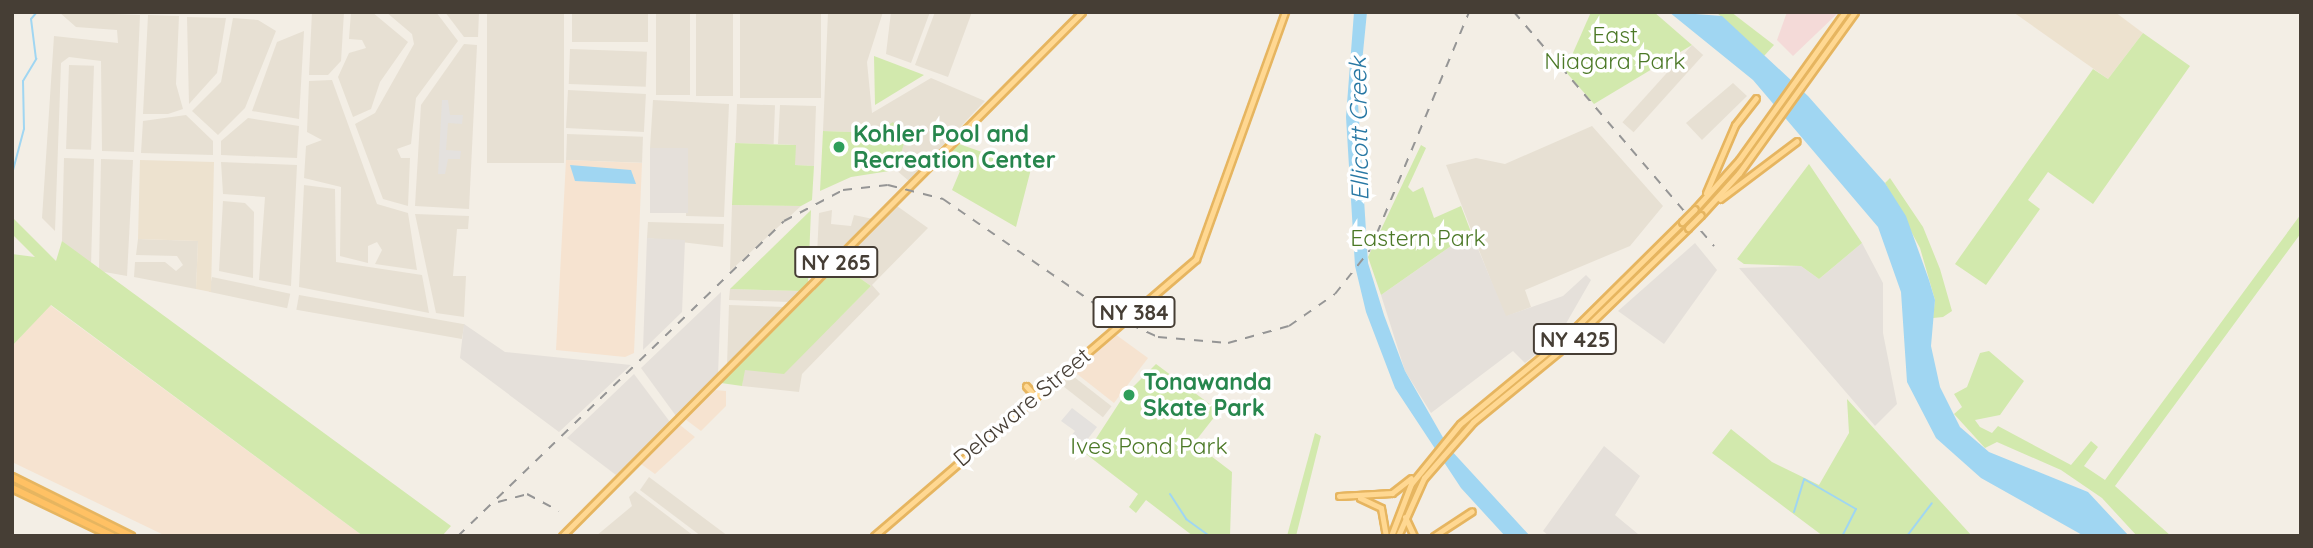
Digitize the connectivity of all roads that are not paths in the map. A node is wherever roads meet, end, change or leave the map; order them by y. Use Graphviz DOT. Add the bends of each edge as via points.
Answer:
graph roads {
  1 [pos="1082,12"];
  2 [pos="1285,12"];
  3 [pos="1845,12"];
  4 [pos="1854,12"];
  5 [pos="1756,98"];
  6 [pos="1797,141"];
  7 [pos="1695,208"];
  8 [pos="1702,213"];
  9 [pos="1026,386"];
  10 [pos="1035,396"];
  11 [pos="1419,471"];
  12 [pos="12,477"];
  13 [pos="12,488"];
  14 [pos="1406,511"];
  15 [pos="1472,512"];
  16 [pos="112,536"];
  17 [pos="131,536"];
  18 [pos="562,536"];
  19 [pos="874,536"];
  20 [pos="1388,536"];
  21 [pos="1398,536"];
  22 [pos="1413,536"];
  23 [pos="1437,536"];
  1 -- 18 [label="main road, NY 265"];
  2 -- 10 [label="main road, Delaware Street / NY 384" via="1196,259"];
  3 -- 7 [label="main road" via="1761,130"];
  4 -- 8 [label="main road, NY 425" via="1766,136"];
  5 -- 7 [label="main road"];
  6 -- 8 [label="main road"];
  7 -- 11 [label="main road, NY 425, bridge" via="1570,333 1450,435"];
  8 -- 14 [label="main road, NY 425, bridge" via="1572,341 1454,442"];
  9 -- 10 [label="main road"];
  10 -- 19 [label="main road, Delaware Street / NY 384"];
  11 -- 20 [label="main road, NY 425"];
  11 -- 20 [label="main road" via="1392,493 1339,496 1377,504"];
  12 -- 17 [label="highway"];
  13 -- 16 [label="highway"];
  14 -- 21 [label="main road, NY 425"];
  14 -- 22 [label="main road"];
  15 -- 23 [label="main road"];
}
